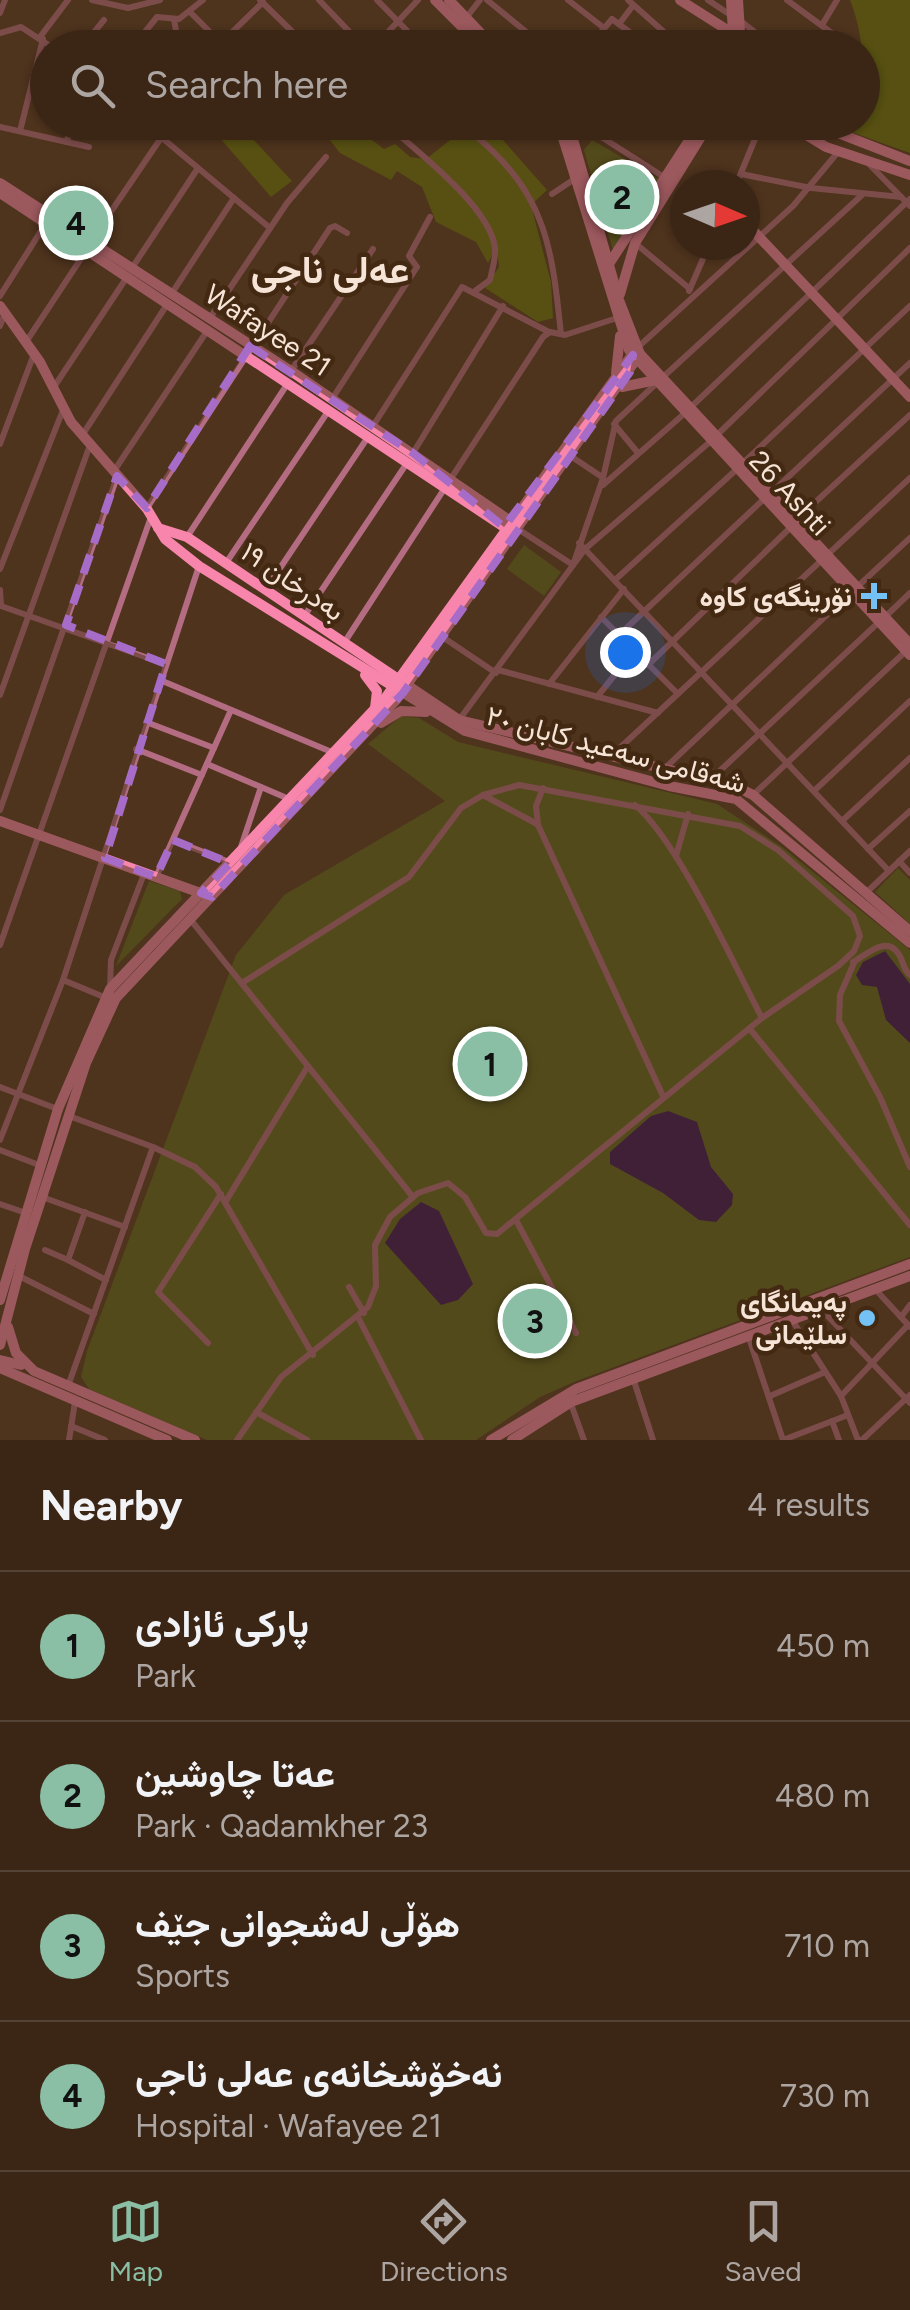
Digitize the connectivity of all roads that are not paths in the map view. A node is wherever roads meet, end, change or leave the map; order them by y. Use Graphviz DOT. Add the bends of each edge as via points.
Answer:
graph roads {
  1 [pos="4,0"];
  2 [pos="68,0"];
  3 [pos="92,0"];
  4 [pos="160,0"];
  5 [pos="203,0"];
  6 [pos="319,0"];
  7 [pos="377,0"];
  8 [pos="418,0"];
  9 [pos="435,0"];
  10 [pos="449,0"];
  11 [pos="484,0"];
  12 [pos="568,0"];
  13 [pos="680,0"];
  14 [pos="688,0"];
  15 [pos="708,0"];
  16 [pos="730,0"];
  17 [pos="738,0"];
  18 [pos="788,0"];
  19 [pos="838,0"];
  20 [pos="261,1"];
  21 [pos="630,3"];
  22 [pos="190,12"];
  23 [pos="0,13"];
  24 [pos="706,16"];
  25 [pos="733,16"];
  26 [pos="466,18"];
  27 [pos="174,19"];
  28 [pos="104,20"];
  29 [pos="397,20"];
  30 [pos="617,22"];
  31 [pos="822,25"];
  32 [pos="604,28"];
  33 [pos="47,30"];
  34 [pos="96,30"];
  35 [pos="146,30"];
  36 [pos="176,30"];
  37 [pos="207,30"];
  38 [pos="237,30"];
  39 [pos="292,30"];
  40 [pos="348,30"];
  41 [pos="388,30"];
  42 [pos="407,30"];
  43 [pos="465,30"];
  44 [pos="478,30"];
  45 [pos="524,30"];
  46 [pos="628,30"];
  47 [pos="661,30"];
  48 [pos="723,30"];
  49 [pos="736,30"];
  50 [pos="751,30"];
  51 [pos="829,30"];
  52 [pos="30,31"];
  53 [pos="0,33"];
  54 [pos="30,89"];
  55 [pos="0,127"];
  56 [pos="20,131"];
  57 [pos="30,133"];
  58 [pos="58,140"];
  59 [pos="160,140"];
  60 [pos="163,140"];
  61 [pos="404,140"];
  62 [pos="481,140"];
  63 [pos="564,140"];
  64 [pos="573,140"];
  65 [pos="608,140"];
  66 [pos="691,140"];
  67 [pos="697,140"];
  68 [pos="755,140"];
  69 [pos="819,140"];
  70 [pos="856,140"];
  71 [pos="67,142"];
  72 [pos="89,147"];
  73 [pos="838,150"];
  74 [pos="326,157"];
  75 [pos="866,161"];
  76 [pos="910,161"];
  77 [pos="198,168"];
  78 [pos="743,170"];
  79 [pos="910,175"];
  80 [pos="577,177"];
  81 [pos="760,178"];
  82 [pos="669,180"];
  83 [pos="0,183"];
  84 [pos="811,188"];
  85 [pos="0,193"];
  86 [pos="552,194"];
  87 [pos="862,195"];
  88 [pos="234,198"];
  89 [pos="907,201"];
  90 [pos="430,217"];
  91 [pos="46,223"];
  92 [pos="270,228"];
  93 [pos="348,233"];
  94 [pos="760,235"];
  95 [pos="636,243"];
  96 [pos="90,245"];
  97 [pos="910,248"];
  98 [pos="373,249"];
  99 [pos="702,260"];
  100 [pos="732,260"];
  101 [pos="786,264"];
  102 [pos="607,269"];
  103 [pos="130,272"];
  104 [pos="690,288"];
  105 [pos="475,292"];
  106 [pos="813,292"];
  107 [pos="0,296"];
  108 [pos="169,298"];
  109 [pos="619,300"];
  110 [pos="685,302"];
  111 [pos="910,306"];
  112 [pos="3,309"];
  113 [pos="503,309"];
  114 [pos="836,317"];
  115 [pos="209,324"];
  116 [pos="618,324"];
  117 [pos="0,326"];
  118 [pos="547,334"];
  119 [pos="564,335"];
  120 [pos="26,342"];
  121 [pos="865,348"];
  122 [pos="248,350"];
  123 [pos="639,352"];
  124 [pos="34,354"];
  125 [pos="910,363"];
  126 [pos="290,376"];
  127 [pos="893,378"];
  128 [pos="659,380"];
  129 [pos="615,385"];
  130 [pos="53,388"];
  131 [pos="910,397"];
  132 [pos="331,404"];
  133 [pos="63,410"];
  134 [pos="688,410"];
  135 [pos="910,416"];
  136 [pos="614,424"];
  137 [pos="371,431"];
  138 [pos="714,438"];
  139 [pos="86,440"];
  140 [pos="0,444"];
  141 [pos="638,453"];
  142 [pos="569,456"];
  143 [pos="410,457"];
  144 [pos="740,466"];
  145 [pos="115,474"];
  146 [pos="910,478"];
  147 [pos="605,479"];
  148 [pos="448,484"];
  149 [pos="768,496"];
  150 [pos="149,512"];
  151 [pos="794,524"];
  152 [pos="510,525"];
  153 [pos="158,528"];
  154 [pos="187,536"];
  155 [pos="910,538"];
  156 [pos="582,548"];
  157 [pos="824,557"];
  158 [pos="226,562"];
  159 [pos="573,565"];
  160 [pos="199,566"];
  161 [pos="0,569"];
  162 [pos="615,580"];
  163 [pos="266,589"];
  164 [pos="624,589"];
  165 [pos="854,589"];
  166 [pos="0,590"];
  167 [pos="910,593"];
  168 [pos="0,606"];
  169 [pos="644,611"];
  170 [pos="28,613"];
  171 [pos="305,616"];
  172 [pos="601,618"];
  173 [pos="882,620"];
  174 [pos="66,625"];
  175 [pos="440,635"];
  176 [pos="619,635"];
  177 [pos="672,640"];
  178 [pos="105,641"];
  179 [pos="344,643"];
  180 [pos="909,650"];
  181 [pos="634,651"];
  182 [pos="418,656"];
  183 [pos="350,660"];
  184 [pos="166,664"];
  185 [pos="648,665"];
  186 [pos="382,668"];
  187 [pos="497,671"];
  188 [pos="701,672"];
  189 [pos="160,680"];
  190 [pos="550,684"];
  191 [pos="400,686"];
  192 [pos="678,694"];
  193 [pos="0,695"];
  194 [pos="598,697"];
  195 [pos="910,702"];
  196 [pos="730,703"];
  197 [pos="231,710"];
  198 [pos="439,713"];
  199 [pos="658,713"];
  200 [pos="371,714"];
  201 [pos="460,720"];
  202 [pos="146,722"];
  203 [pos="760,734"];
  204 [pos="360,738"];
  205 [pos="214,748"];
  206 [pos="136,750"];
  207 [pos="335,754"];
  208 [pos="608,758"];
  209 [pos="910,758"];
  210 [pos="786,762"];
  211 [pos="207,764"];
  212 [pos="662,771"];
  213 [pos="202,776"];
  214 [pos="710,781"];
  215 [pos="261,787"];
  216 [pos="543,788"];
  217 [pos="814,791"];
  218 [pos="483,795"];
  219 [pos="753,795"];
  220 [pos="291,800"];
  221 [pos="635,804"];
  222 [pos="0,810"];
  223 [pos="910,810"];
  224 [pos="688,814"];
  225 [pos="0,821"];
  226 [pos="842,822"];
  227 [pos="538,824"];
  228 [pos="38,834"];
  229 [pos="173,840"];
  230 [pos="868,849"];
  231 [pos="910,851"];
  232 [pos="105,858"];
  233 [pos="234,858"];
  234 [pos="676,858"];
  235 [pos="899,861"];
  236 [pos="889,871"];
  237 [pos="910,873"];
  238 [pos="150,875"];
  239 [pos="868,891"];
  240 [pos="206,895"];
  241 [pos="190,919"];
  242 [pos="910,931"];
  243 [pos="910,943"];
  244 [pos="0,945"];
  245 [pos="851,961"];
  246 [pos="910,976"];
  247 [pos="63,980"];
  248 [pos="242,983"];
  249 [pos="107,993"];
  250 [pos="762,1018"];
  251 [pos="750,1028"];
  252 [pos="308,1066"];
  253 [pos="0,1087"];
  254 [pos="18,1094"];
  255 [pos="663,1096"];
  256 [pos="58,1109"];
  257 [pos="69,1114"];
  258 [pos="0,1140"];
  259 [pos="153,1147"];
  260 [pos="0,1150"];
  261 [pos="39,1165"];
  262 [pos="910,1167"];
  263 [pos="42,1197"];
  264 [pos="414,1197"];
  265 [pos="223,1198"];
  266 [pos="0,1204"];
  267 [pos="23,1212"];
  268 [pos="85,1212"];
  269 [pos="516,1220"];
  270 [pos="910,1224"];
  271 [pos="126,1227"];
  272 [pos="45,1250"];
  273 [pos="68,1260"];
  274 [pos="910,1264"];
  275 [pos="17,1275"];
  276 [pos="910,1276"];
  277 [pos="106,1280"];
  278 [pos="349,1287"];
  279 [pos="874,1288"];
  280 [pos="910,1304"];
  281 [pos="3,1305"];
  282 [pos="820,1308"];
  283 [pos="94,1314"];
  284 [pos="362,1316"];
  285 [pos="901,1317"];
  286 [pos="772,1319"];
  287 [pos="792,1319"];
  288 [pos="909,1326"];
  289 [pos="576,1333"];
  290 [pos="748,1334"];
  291 [pos="208,1343"];
  292 [pos="0,1345"];
  293 [pos="313,1355"];
  294 [pos="0,1360"];
  295 [pos="870,1362"];
  296 [pos="27,1367"];
  297 [pos="0,1368"];
  298 [pos="824,1372"];
  299 [pos="632,1377"];
  300 [pos="68,1386"];
  301 [pos="770,1396"];
  302 [pos="840,1396"];
  303 [pos="909,1399"];
  304 [pos="75,1402"];
  305 [pos="570,1402"];
  306 [pos="256,1412"];
  307 [pos="848,1415"];
  308 [pos="832,1422"];
  309 [pos="70,1426"];
  310 [pos="517,1438"];
  311 [pos="68,1440"];
  312 [pos="106,1440"];
  313 [pos="167,1440"];
  314 [pos="195,1440"];
  315 [pos="238,1440"];
  316 [pos="307,1440"];
  317 [pos="420,1440"];
  318 [pos="492,1440"];
  319 [pos="584,1440"];
  320 [pos="653,1440"];
  321 [pos="783,1440"];
  322 [pos="839,1440"];
  323 [pos="860,1440"];
  1 -- 23 [label="street"];
  2 -- 33 [label="street"];
  3 -- 4 [label="street" via="128,8"];
  5 -- 22 [label="street"];
  6 -- 40 [label="street"];
  7 -- 29 [label="street"];
  8 -- 29 [label="street"];
  9 -- 43 [label="main road"];
  10 -- 26 [label="main road"];
  11 -- 26 [label="street"];
  11 -- 45 [label="street"];
  12 -- 32 [label="street"];
  13 -- 24 [label="main road"];
  14 -- 24 [label="main road"];
  15 -- 25 [label="street"];
  16 -- 25 [label="main road"];
  17 -- 25 [label="main road"];
  18 -- 31 [label="street"];
  19 -- 31 [label="street"];
  20 -- 38 [label="street"];
  20 -- 39 [label="street"];
  21 -- 30 [label="street"];
  21 -- 47 [label="street"];
  22 -- 27 [label="street"];
  22 -- 37 [label="street"];
  24 -- 48 [label="main road"];
  25 -- 49 [label="main road"];
  25 -- 50 [label="street"];
  26 -- 44 [label="main road"];
  27 -- 35 [label="street" via="156,18"];
  27 -- 36 [label="street"];
  28 -- 34 [label="street"];
  29 -- 41 [label="street"];
  29 -- 42 [label="street"];
  30 -- 32 [label="street"];
  30 -- 46 [label="street"];
  31 -- 51 [label="street"];
  52 -- 53 [label="street"];
  54 -- 56 [label="street"];
  55 -- 56 [label="street"];
  56 -- 57 [label="street"];
  58 -- 71 [label="street"];
  59 -- 96 [label="street"];
  60 -- 77 [label="street"];
  61 -- 105 [label="street" via="488,229 495,248 490,280"];
  62 -- 119 [label="street" via="536,202"];
  63 -- 80 [label="main road"];
  64 -- 102 [label="main road"];
  65 -- 82 [label="street"];
  66 -- 82 [label="main road"];
  67 -- 82 [label="main road"];
  68 -- 78 [label="street"];
  69 -- 73 [label="main road"];
  70 -- 76 [label="main road"];
  71 -- 72 [label="street"];
  73 -- 75 [label="main road"];
  73 -- 84 [label="street"];
  74 -- 92 [label="street"];
  75 -- 79 [label="main road"];
  75 -- 89 [label="street"];
  77 -- 88 [label="street"];
  77 -- 103 [label="street"];
  80 -- 86 [label="street"];
  80 -- 102 [label="main road"];
  81 -- 84 [label="street"];
  82 -- 95 [label="main road"];
  82 -- 102 [label="main road"];
  83 -- 96 [label="main road, Wafayee 21"];
  84 -- 87 [label="street"];
  84 -- 94 [label="street"];
  85 -- 91 [label="main road, Wafayee 21"];
  87 -- 89 [label="street"];
  87 -- 101 [label="street"];
  88 -- 92 [label="street"];
  88 -- 108 [label="street"];
  89 -- 106 [label="street"];
  90 -- 132 [label="street" via="409,254 417,267"];
  91 -- 96 [label="main road, Wafayee 21"];
  91 -- 107 [label="street"];
  92 -- 115 [label="street"];
  93 -- 122 [label="street" via="331,226"];
  94 -- 101 [label="main road"];
  95 -- 104 [label="street"];
  95 -- 109 [label="main road"];
  96 -- 103 [label="main road, Wafayee 21"];
  96 -- 120 [label="street"];
  97 -- 114 [label="street"];
  98 -- 126 [label="street"];
  99 -- 104 [label="street"];
  100 -- 110 [label="street"];
  101 -- 106 [label="main road"];
  101 -- 128 [label="street"];
  102 -- 109 [label="main road"];
  102 -- 116 [label="main road"];
  103 -- 108 [label="main road, Wafayee 21"];
  103 -- 130 [label="street"];
  104 -- 110 [label="street"];
  105 -- 113 [label="street"];
  105 -- 137 [label="street" via="462,287"];
  106 -- 114 [label="main road"];
  106 -- 134 [label="street"];
  108 -- 115 [label="main road, Wafayee 21"];
  108 -- 139 [label="street"];
  109 -- 123 [label="main road"];
  110 -- 123 [label="street"];
  111 -- 121 [label="street"];
  112 -- 117 [label="street"];
  112 -- 120 [label="main road, بەدرخان ١٩"];
  113 -- 118 [label="street"];
  113 -- 143 [label="street"];
  114 -- 121 [label="main road"];
  114 -- 138 [label="street"];
  115 -- 122 [label="main road, Wafayee 21"];
  115 -- 145 [label="street"];
  116 -- 119 [label="street"];
  116 -- 123 [label="main road"];
  116 -- 129 [label="main road"];
  118 -- 119 [label="street"];
  118 -- 148 [label="street"];
  120 -- 124 [label="main road, بەدرخان ١٩"];
  121 -- 127 [label="main road"];
  121 -- 144 [label="street"];
  122 -- 126 [label="main road, Wafayee 21"];
  122 -- 150 [label="street"];
  123 -- 128 [label="main road, 26 Ashti"];
  123 -- 129 [label="main road"];
  124 -- 130 [label="main road, بەدرخان ١٩"];
  124 -- 140 [label="street"];
  125 -- 127 [label="street"];
  126 -- 132 [label="main road, Wafayee 21"];
  126 -- 154 [label="street"];
  127 -- 131 [label="main road"];
  127 -- 149 [label="street"];
  128 -- 129 [label="main road"];
  128 -- 134 [label="main road, 26 Ashti"];
  128 -- 136 [label="street"];
  129 -- 142 [label="main road"];
  129 -- 152 [label="main road"];
  130 -- 133 [label="main road, بەدرخان ١٩"];
  132 -- 137 [label="main road, Wafayee 21"];
  132 -- 158 [label="street"];
  133 -- 139 [label="main road, بەدرخان ١٩"];
  133 -- 161 [label="street"];
  134 -- 138 [label="main road, 26 Ashti"];
  134 -- 141 [label="street"];
  135 -- 151 [label="street"];
  136 -- 141 [label="street"];
  136 -- 147 [label="street"];
  137 -- 143 [label="main road, Wafayee 21"];
  137 -- 163 [label="street"];
  138 -- 144 [label="main road, 26 Ashti"];
  138 -- 156 [label="street"];
  139 -- 145 [label="main road, بەدرخان ١٩"];
  139 -- 170 [label="street"];
  141 -- 147 [label="street"];
  142 -- 147 [label="street"];
  142 -- 152 [label="main road"];
  143 -- 148 [label="main road, Wafayee 21"];
  143 -- 171 [label="street"];
  144 -- 149 [label="main road, 26 Ashti"];
  144 -- 162 [label="street"];
  145 -- 150 [label="main road, بەدرخان ١٩"];
  145 -- 174 [label="street"];
  146 -- 157 [label="street"];
  147 -- 156 [label="street"];
  148 -- 152 [label="main road, Wafayee 21"];
  148 -- 179 [label="street"];
  149 -- 151 [label="main road, 26 Ashti"];
  149 -- 169 [label="street"];
  150 -- 153 [label="main road, بەدرخان ١٩"];
  150 -- 178 [label="street"];
  151 -- 157 [label="main road, 26 Ashti"];
  151 -- 177 [label="street"];
  152 -- 159 [label="street"];
  152 -- 175 [label="main road"];
  152 -- 182 [label="main road"];
  153 -- 154 [label="main road, بەدرخان ١٩"];
  153 -- 160 [label="main road, بەدرخان ١٩"];
  154 -- 158 [label="main road, بەدرخان ١٩"];
  155 -- 165 [label="street"];
  156 -- 159 [label="street"];
  156 -- 162 [label="street"];
  157 -- 165 [label="main road, 26 Ashti"];
  157 -- 188 [label="street"];
  158 -- 163 [label="main road, بەدرخان ١٩"];
  159 -- 187 [label="street"];
  160 -- 183 [label="main road, بەدرخان ١٩"];
  160 -- 184 [label="street"];
  162 -- 164 [label="street"];
  163 -- 171 [label="main road, بەدرخان ١٩"];
  164 -- 169 [label="street"];
  164 -- 172 [label="street"];
  165 -- 173 [label="main road, 26 Ashti"];
  165 -- 196 [label="street"];
  166 -- 168 [label="street"];
  167 -- 173 [label="street"];
  168 -- 170 [label="street"];
  169 -- 176 [label="street"];
  169 -- 177 [label="street"];
  170 -- 174 [label="street"];
  170 -- 193 [label="street"];
  171 -- 179 [label="main road, بەدرخان ١٩"];
  172 -- 176 [label="street"];
  172 -- 190 [label="street"];
  173 -- 180 [label="main road, 26 Ashti"];
  173 -- 203 [label="street"];
  174 -- 178 [label="street"];
  174 -- 222 [label="street"];
  175 -- 182 [label="main road"];
  175 -- 187 [label="street"];
  176 -- 181 [label="street"];
  177 -- 185 [label="street"];
  177 -- 188 [label="street"];
  178 -- 184 [label="street"];
  178 -- 228 [label="street"];
  179 -- 186 [label="main road, بەدرخان ١٩"];
  180 -- 210 [label="street"];
  181 -- 185 [label="street"];
  181 -- 194 [label="street"];
  182 -- 186 [label="main road" via="397,671"];
  182 -- 191 [label="main road"];
  182 -- 198 [label="main road" via="418,685"];
  183 -- 191 [label="main road, بەدرخان ١٩"];
  183 -- 200 [label="main road" via="377,691"];
  184 -- 189 [label="street"];
  185 -- 192 [label="street"];
  186 -- 191 [label="main road, بەدرخان ١٩"];
  187 -- 190 [label="street"];
  187 -- 201 [label="street"];
  188 -- 192 [label="street"];
  188 -- 196 [label="street"];
  189 -- 197 [label="street"];
  189 -- 202 [label="street"];
  190 -- 194 [label="street"];
  191 -- 198 [label="main road, شەقامی سەعید کابان ٢٠"];
  191 -- 200 [label="main road"];
  191 -- 204 [label="main road"];
  192 -- 199 [label="street"];
  194 -- 199 [label="street"];
  195 -- 217 [label="street"];
  196 -- 203 [label="street"];
  196 -- 212 [label="street"];
  197 -- 205 [label="street"];
  197 -- 207 [label="street"];
  198 -- 201 [label="main road, شەقامی سەعید کابان ٢٠"];
  198 -- 204 [label="main road" via="399,712"];
  198 -- 243 [label="main road, شەقامی سەعید کابان ٢٠" via="464,731 736,799"];
  199 -- 208 [label="street"];
  200 -- 207 [label="main road"];
  201 -- 208 [label="main road, شەقامی سەعید کابان ٢٠"];
  202 -- 205 [label="street"];
  202 -- 206 [label="street"];
  203 -- 210 [label="street"];
  203 -- 214 [label="street"];
  204 -- 240 [label="main road"];
  205 -- 211 [label="street"];
  206 -- 213 [label="street"];
  206 -- 232 [label="street"];
  207 -- 220 [label="main road"];
  208 -- 212 [label="main road, شەقامی سەعید کابان ٢٠"];
  209 -- 226 [label="street"];
  210 -- 217 [label="street"];
  210 -- 219 [label="street"];
  211 -- 213 [label="street"];
  211 -- 215 [label="street"];
  212 -- 214 [label="main road, شەقامی سەعید کابان ٢٠"];
  213 -- 229 [label="street"];
  214 -- 219 [label="main road, شەقامی سەعید کابان ٢٠"];
  215 -- 220 [label="street"];
  215 -- 233 [label="street"];
  216 -- 218 [label="street" via="510,786"];
  216 -- 221 [label="street"];
  216 -- 227 [label="street"];
  217 -- 226 [label="street"];
  218 -- 227 [label="street"];
  218 -- 248 [label="street" via="449,819 409,877"];
  219 -- 239 [label="main road, شەقامی سەعید کابان ٢٠"];
  220 -- 233 [label="main road"];
  221 -- 224 [label="street"];
  221 -- 234 [label="street"];
  223 -- 230 [label="street"];
  224 -- 234 [label="street"];
  224 -- 245 [label="street" via="752,832 852,916 860,936"];
  225 -- 228 [label="main road"];
  226 -- 230 [label="street"];
  227 -- 255 [label="street"];
  228 -- 232 [label="main road"];
  228 -- 244 [label="street"];
  229 -- 233 [label="street"];
  229 -- 238 [label="street"];
  230 -- 236 [label="street"];
  231 -- 235 [label="street"];
  232 -- 238 [label="main road"];
  232 -- 247 [label="street"];
  233 -- 240 [label="main road"];
  234 -- 250 [label="street"];
  235 -- 236 [label="street"];
  235 -- 237 [label="street"];
  236 -- 239 [label="street"];
  238 -- 240 [label="main road"];
  238 -- 249 [label="street" via="110,960"];
  239 -- 242 [label="main road, شەقامی سەعید کابان ٢٠"];
  240 -- 241 [label="main road"];
  240 -- 249 [label="main road"];
  241 -- 248 [label="street"];
  241 -- 257 [label="main road" via="109,1010"];
  245 -- 246 [label="street" via="889,946"];
  245 -- 250 [label="street"];
  245 -- 262 [label="street" via="839,1021"];
  247 -- 249 [label="street"];
  247 -- 254 [label="street"];
  248 -- 252 [label="street"];
  249 -- 256 [label="main road"];
  250 -- 251 [label="street"];
  251 -- 255 [label="street"];
  251 -- 270 [label="street"];
  252 -- 264 [label="street"];
  252 -- 265 [label="street"];
  253 -- 254 [label="street"];
  254 -- 256 [label="street"];
  254 -- 258 [label="street"];
  255 -- 269 [label="street"];
  256 -- 257 [label="street"];
  256 -- 261 [label="main road"];
  257 -- 259 [label="street"];
  257 -- 263 [label="main road"];
  259 -- 265 [label="street" via="195,1167"];
  259 -- 271 [label="street"];
  260 -- 261 [label="street"];
  261 -- 267 [label="main road"];
  263 -- 268 [label="street"];
  263 -- 275 [label="main road"];
  264 -- 269 [label="street" via="448,1183 465,1197 486,1233 497,1234"];
  264 -- 284 [label="street" via="377,1236 376,1286"];
  265 -- 291 [label="street" via="158,1292"];
  265 -- 293 [label="street"];
  266 -- 267 [label="street"];
  267 -- 281 [label="main road"];
  268 -- 271 [label="street"];
  268 -- 273 [label="street"];
  269 -- 289 [label="street"];
  271 -- 277 [label="street"];
  272 -- 273 [label="street"];
  273 -- 277 [label="street"];
  274 -- 286 [label="main road"];
  275 -- 281 [label="main road"];
  275 -- 283 [label="street"];
  276 -- 279 [label="main road"];
  277 -- 283 [label="street"];
  278 -- 284 [label="street"];
  279 -- 282 [label="main road"];
  279 -- 285 [label="street"];
  280 -- 285 [label="street"];
  281 -- 292 [label="main road"];
  281 -- 296 [label="main road" via="12,1344"];
  282 -- 287 [label="main road"];
  282 -- 295 [label="street"];
  283 -- 300 [label="street"];
  284 -- 293 [label="street"];
  284 -- 317 [label="street"];
  285 -- 288 [label="street"];
  286 -- 287 [label="main road"];
  286 -- 290 [label="main road"];
  286 -- 318 [label="main road" via="561,1395"];
  287 -- 298 [label="street"];
  288 -- 295 [label="street"];
  290 -- 299 [label="main road"];
  290 -- 301 [label="street"];
  293 -- 306 [label="street" via="281,1378"];
  294 -- 296 [label="main road"];
  295 -- 302 [label="street"];
  295 -- 303 [label="street"];
  296 -- 300 [label="main road"];
  297 -- 304 [label="main road"];
  298 -- 301 [label="street"];
  298 -- 302 [label="street"];
  299 -- 305 [label="main road"];
  299 -- 320 [label="street"];
  300 -- 314 [label="main road"];
  301 -- 321 [label="street"];
  302 -- 307 [label="street"];
  303 -- 323 [label="street"];
  304 -- 309 [label="street"];
  304 -- 313 [label="main road"];
  305 -- 310 [label="main road"];
  305 -- 319 [label="street"];
  306 -- 315 [label="street"];
  306 -- 316 [label="street"];
  307 -- 308 [label="street"];
  307 -- 323 [label="street"];
  308 -- 321 [label="street"];
  308 -- 322 [label="street"];
  309 -- 311 [label="street"];
  309 -- 312 [label="street"];
}
